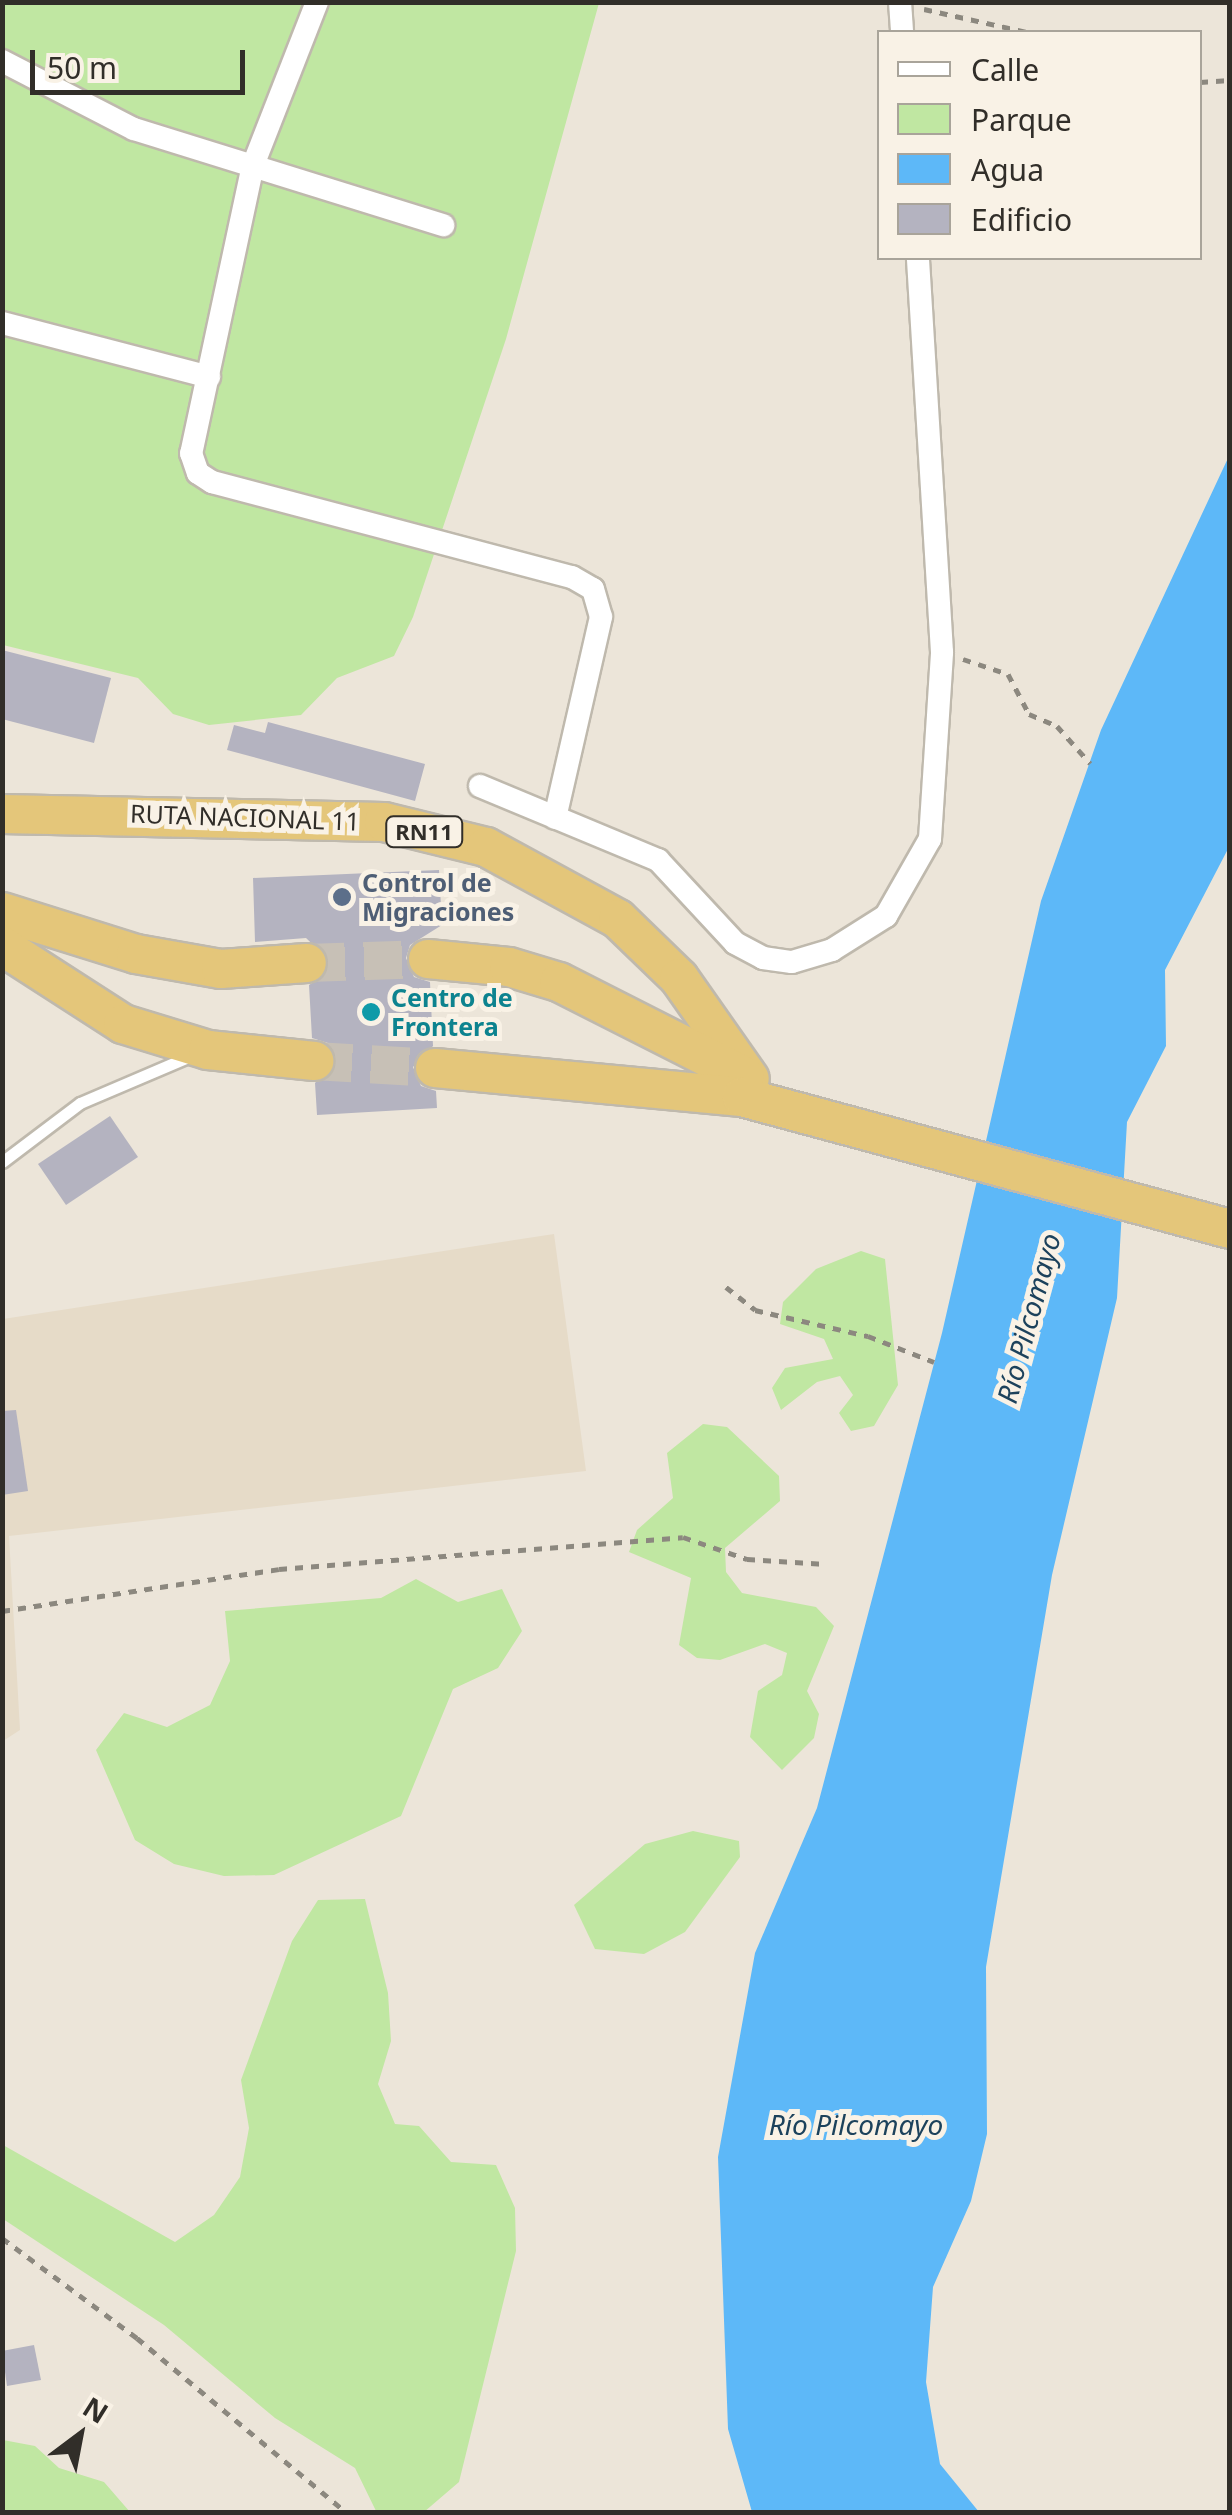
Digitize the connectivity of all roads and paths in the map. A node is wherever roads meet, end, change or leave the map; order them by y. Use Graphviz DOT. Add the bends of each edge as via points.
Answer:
graph roads {
  1 [pos="317,2"];
  2 [pos="901,5"];
  3 [pos="902,30"];
  4 [pos="1018,30"];
  5 [pos="2,62"];
  6 [pos="1230,80"];
  7 [pos="1202,82"];
  8 [pos="253,165"];
  9 [pos="443,224"];
  10 [pos="918,260"];
  11 [pos="2,323"];
  12 [pos="208,377"];
  13 [pos="942,652"];
  14 [pos="1090,763"];
  15 [pos="480,786"];
  16 [pos="2,814"];
  17 [pos="555,818"];
  18 [pos="2,912"];
  19 [pos="2,946"];
  20 [pos="428,959"];
  21 [pos="308,964"];
  22 [pos="208,1050"];
  23 [pos="314,1061"];
  24 [pos="435,1068"];
  25 [pos="750,1079"];
  26 [pos="813,1111"];
  27 [pos="2,1162"];
  28 [pos="1230,1228"];
  29 [pos="726,1287"];
  30 [pos="934,1362"];
  31 [pos="826,1564"];
  32 [pos="2,1611"];
  33 [pos="2,2238"];
  34 [pos="346,2512"];
  1 -- 8 [label="street"];
  2 -- 3 [label="street"];
  2 -- 4 [label="path"];
  5 -- 8 [label="street" via="134,129"];
  6 -- 7 [label="path"];
  8 -- 9 [label="street"];
  8 -- 12 [label="street"];
  10 -- 13 [label="street"];
  11 -- 12 [label="street"];
  12 -- 17 [label="street" via="191,453 198,473 212,482 572,577 592,589 601,618"];
  13 -- 14 [label="path" via="1008,674 1029,714 1057,726"];
  13 -- 17 [label="street" via="930,838 886,916 832,950 792,962 764,958 734,943 658,860"];
  15 -- 17 [label="street"];
  16 -- 25 [label="highway, RUTA NACIONAL 11 / RN11" via="384,822 486,847 618,918 679,978"];
  18 -- 21 [label="highway" via="187,963"];
  19 -- 22 [label="highway" via="124,1024"];
  20 -- 25 [label="highway, RUTA NACIONAL 11 / RN11" via="509,967 559,982"];
  22 -- 23 [label="highway"];
  22 -- 27 [label="lane" via="80,1103"];
  24 -- 26 [label="highway, RUTA NACIONAL 11 / RN11" via="742,1097"];
  25 -- 26 [label="highway, RUTA NACIONAL 11 / RN11"];
  26 -- 28 [label="highway, RUTA NACIONAL 11 / RN11"];
  29 -- 30 [label="path" via="754,1310 868,1336"];
  31 -- 32 [label="path" via="747,1559 683,1536 279,1569"];
  33 -- 34 [label="path" via="138,2338"];
}
